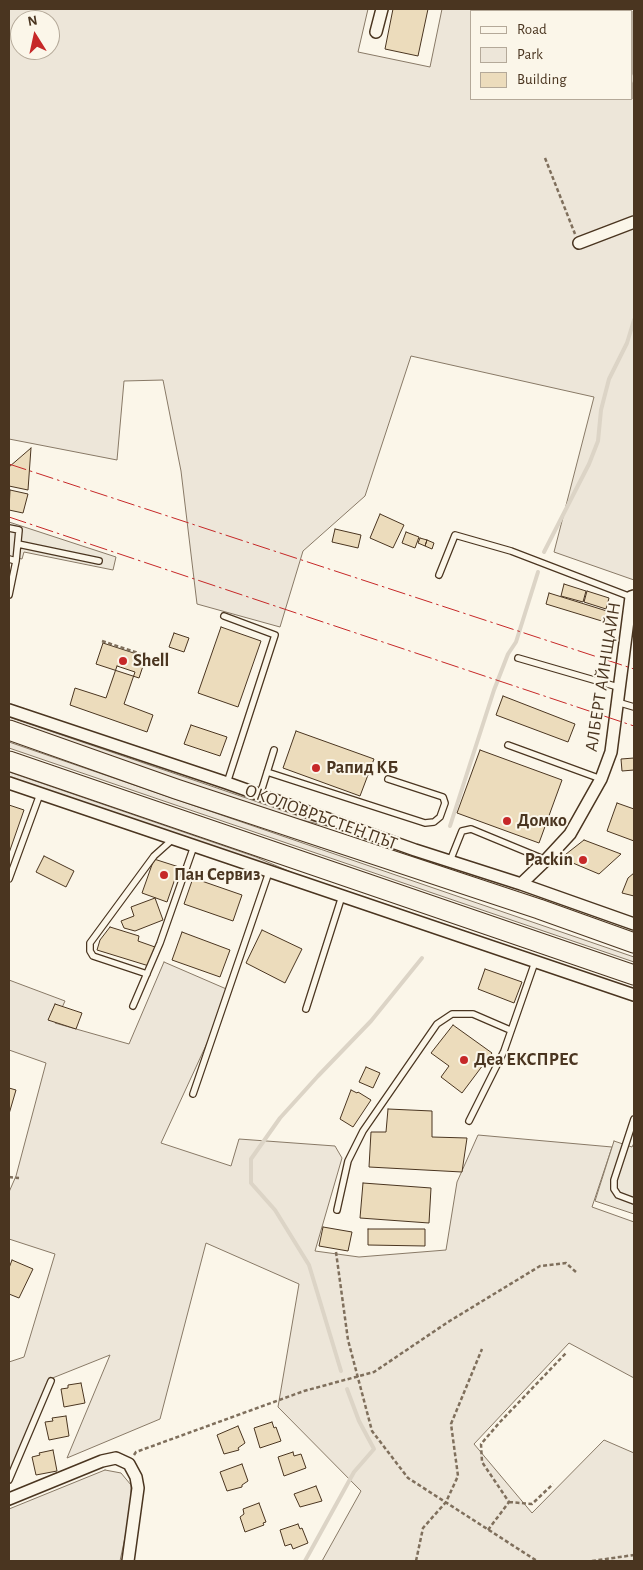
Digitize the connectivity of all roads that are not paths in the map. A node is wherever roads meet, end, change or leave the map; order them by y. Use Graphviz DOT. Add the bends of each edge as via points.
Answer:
graph roads {
  1 [pos="382,9"];
  2 [pos="376,32"];
  3 [pos="634,222"];
  4 [pos="579,243"];
  5 [pos="9,528"];
  6 [pos="18,544"];
  7 [pos="9,559"];
  8 [pos="16,561"];
  9 [pos="99,561"];
  10 [pos="439,575"];
  11 [pos="9,595"];
  12 [pos="633,597"];
  13 [pos="224,616"];
  14 [pos="518,658"];
  15 [pos="618,687"];
  16 [pos="617,702"];
  17 [pos="634,706"];
  18 [pos="9,710"];
  19 [pos="9,730"];
  20 [pos="508,745"];
  21 [pos="274,750"];
  22 [pos="9,761"];
  23 [pos="267,772"];
  24 [pos="601,779"];
  25 [pos="388,780"];
  26 [pos="9,783"];
  27 [pos="227,784"];
  28 [pos="40,794"];
  29 [pos="260,795"];
  30 [pos="173,839"];
  31 [pos="194,846"];
  32 [pos="546,860"];
  33 [pos="450,862"];
  34 [pos="269,872"];
  35 [pos="9,880"];
  36 [pos="521,884"];
  37 [pos="342,896"];
  38 [pos="634,924"];
  39 [pos="634,943"];
  40 [pos="535,962"];
  41 [pos="147,974"];
  42 [pos="634,975"];
  43 [pos="634,996"];
  44 [pos="133,1006"];
  45 [pos="306,1009"];
  46 [pos="510,1030"];
  47 [pos="193,1094"];
  48 [pos="634,1119"];
  49 [pos="469,1121"];
  50 [pos="634,1201"];
  51 [pos="337,1210"];
  52 [pos="51,1381"];
  53 [pos="9,1480"];
  54 [pos="9,1499"];
  55 [pos="128,1561"];
  1 -- 2 [label="street"];
  3 -- 4 [label="street"];
  5 -- 6 [label="lane" via="19,530"];
  6 -- 8 [label="lane"];
  6 -- 9 [label="lane"];
  7 -- 8 [label="lane"];
  8 -- 11 [label="lane"];
  10 -- 12 [label="lane" via="455,535 510,551"];
  12 -- 15 [label="street, АЛБЕРТ АЙНЩАЙН"];
  13 -- 27 [label="lane" via="275,634"];
  14 -- 15 [label="lane"];
  15 -- 16 [label="street, АЛБЕРТ АЙНЩАЙН"];
  16 -- 17 [label="lane"];
  16 -- 24 [label="street, АЛБЕРТ АЙНЩАЙН" via="611,752"];
  18 -- 27 [label="street, ОКОЛОВРЪСТЕН ПЪТ"];
  19 -- 39 [label="highway, ОКОЛОВРЪСТЕН ПЪТ"];
  20 -- 24 [label="lane"];
  21 -- 23 [label="lane"];
  22 -- 42 [label="highway"];
  23 -- 25 [label="lane" via="425,823 440,817 445,803 443,797"];
  23 -- 29 [label="lane"];
  24 -- 32 [label="street, АЛБЕРТ АЙНЩАЙН" via="570,834"];
  26 -- 28 [label="street"];
  27 -- 29 [label="street, ОКОЛОВРЪСТЕН ПЪТ"];
  28 -- 30 [label="street"];
  28 -- 35 [label="lane"];
  29 -- 33 [label="street, ОКОЛОВРЪСТЕН ПЪТ"];
  30 -- 31 [label="street"];
  30 -- 41 [label="lane" via="154,856 90,943 93,956"];
  31 -- 34 [label="street"];
  31 -- 41 [label="lane"];
  32 -- 33 [label="lane" via="471,829 462,831"];
  32 -- 36 [label="street, АЛБЕРТ АЙНЩАЙН"];
  33 -- 36 [label="street, ОКОЛОВРЪСТЕН ПЪТ"];
  34 -- 37 [label="street"];
  34 -- 47 [label="lane"];
  36 -- 38 [label="street, ОКОЛОВРЪСТЕН ПЪТ"];
  37 -- 40 [label="street"];
  37 -- 45 [label="lane"];
  40 -- 43 [label="street"];
  40 -- 46 [label="lane"];
  41 -- 44 [label="lane"];
  46 -- 49 [label="lane" via="504,1051"];
  46 -- 51 [label="lane" via="473,1014 452,1014 437,1024 363,1130 348,1161"];
  48 -- 50 [label="lane" via="614,1180 618,1195"];
  52 -- 53 [label="lane"];
  54 -- 55 [label="street" via="102,1461 116,1458 129,1464 138,1488"];
}
